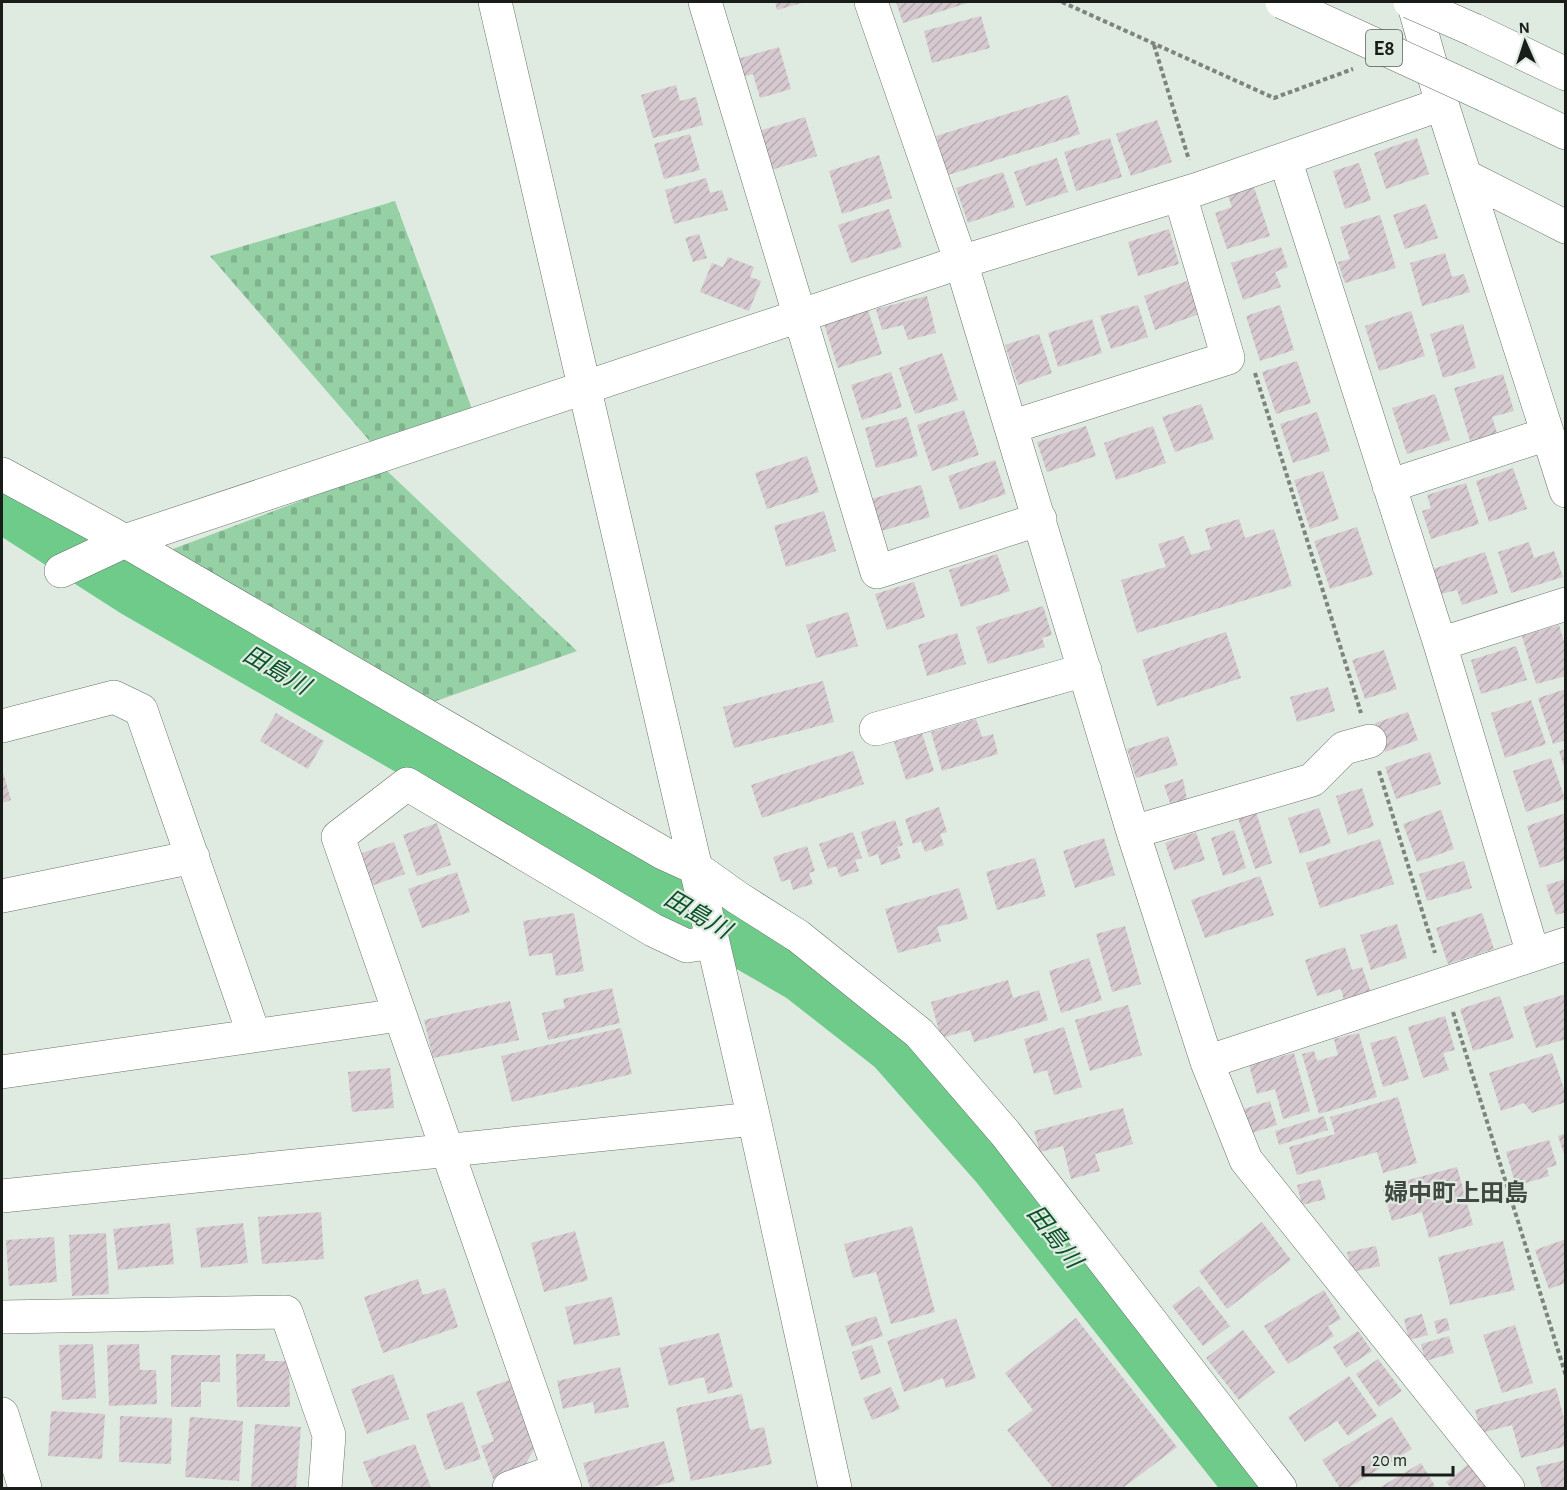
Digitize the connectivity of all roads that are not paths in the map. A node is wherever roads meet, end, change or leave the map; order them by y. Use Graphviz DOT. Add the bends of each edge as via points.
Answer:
graph roads {
  1 [pos="495,2"];
  2 [pos="705,2"];
  3 [pos="871,2"];
  4 [pos="1282,2"];
  5 [pos="1411,2"];
  6 [pos="1566,74"];
  7 [pos="1442,104"];
  8 [pos="1566,133"];
  9 [pos="1285,159"];
  10 [pos="1465,176"];
  11 [pos="1189,192"];
  12 [pos="1566,227"];
  13 [pos="961,262"];
  14 [pos="799,317"];
  15 [pos="585,388"];
  16 [pos="1011,427"];
  17 [pos="1547,434"];
  18 [pos="2,474"];
  19 [pos="1389,486"];
  20 [pos="1566,491"];
  21 [pos="1040,519"];
  22 [pos="125,540"];
  23 [pos="61,571"];
  24 [pos="1566,604"];
  25 [pos="1440,644"];
  26 [pos="1085,670"];
  27 [pos="2,726"];
  28 [pos="876,729"];
  29 [pos="1370,741"];
  30 [pos="1133,832"];
  31 [pos="193,858"];
  32 [pos="696,868"];
  33 [pos="2,896"];
  34 [pos="713,942"];
  35 [pos="1566,944"];
  36 [pos="1533,954"];
  37 [pos="399,1015"];
  38 [pos="254,1035"];
  39 [pos="1207,1062"];
  40 [pos="2,1072"];
  41 [pos="754,1119"];
  42 [pos="447,1151"];
  43 [pos="2,1196"];
  44 [pos="2,1317"];
  45 [pos="2,1414"];
  46 [pos="561,1479"];
  47 [pos="826,1486"];
  48 [pos="25,1488"];
  49 [pos="325,1488"];
  50 [pos="509,1488"];
  51 [pos="1280,1488"];
  52 [pos="1508,1488"];
  1 -- 15 [label="main road"];
  2 -- 14 [label="main road"];
  3 -- 13 [label="main road"];
  4 -- 8 [label="main road, E8, bridge"];
  5 -- 6 [label="main road, E8, bridge"];
  5 -- 7 [label="main road"];
  7 -- 9 [label="main road"];
  7 -- 10 [label="main road"];
  9 -- 11 [label="main road"];
  9 -- 19 [label="main road"];
  10 -- 12 [label="main road"];
  10 -- 17 [label="main road"];
  11 -- 13 [label="main road"];
  11 -- 16 [label="main road" via="1228,358"];
  13 -- 14 [label="main road"];
  13 -- 16 [label="main road"];
  14 -- 15 [label="main road"];
  14 -- 21 [label="main road" via="877,572"];
  15 -- 22 [label="main road"];
  15 -- 32 [label="main road"];
  16 -- 21 [label="main road"];
  17 -- 19 [label="main road"];
  17 -- 20 [label="main road"];
  18 -- 22 [label="main road"];
  19 -- 25 [label="main road"];
  21 -- 26 [label="main road"];
  22 -- 23 [label="main road"];
  22 -- 32 [label="main road" via="663,853"];
  24 -- 25 [label="main road"];
  25 -- 36 [label="main road"];
  26 -- 28 [label="main road"];
  26 -- 30 [label="main road"];
  27 -- 31 [label="main road" via="114,697 141,710"];
  29 -- 30 [label="main road" via="1344,748 1312,780"];
  30 -- 39 [label="main road"];
  31 -- 33 [label="main road"];
  31 -- 38 [label="main road"];
  32 -- 34 [label="main road"];
  32 -- 51 [label="main road" via="798,936 919,1033 1005,1133"];
  34 -- 37 [label="main road" via="687,946 652,930 407,784 338,837"];
  34 -- 41 [label="main road"];
  35 -- 36 [label="main road"];
  36 -- 39 [label="main road"];
  37 -- 38 [label="main road"];
  37 -- 42 [label="main road"];
  38 -- 40 [label="main road"];
  39 -- 52 [label="main road" via="1246,1160"];
  41 -- 42 [label="main road"];
  41 -- 47 [label="main road"];
  42 -- 43 [label="main road"];
  42 -- 46 [label="main road"];
  44 -- 49 [label="main road" via="286,1312 329,1435"];
  45 -- 48 [label="main road"];
  46 -- 50 [label="main road"];
}
